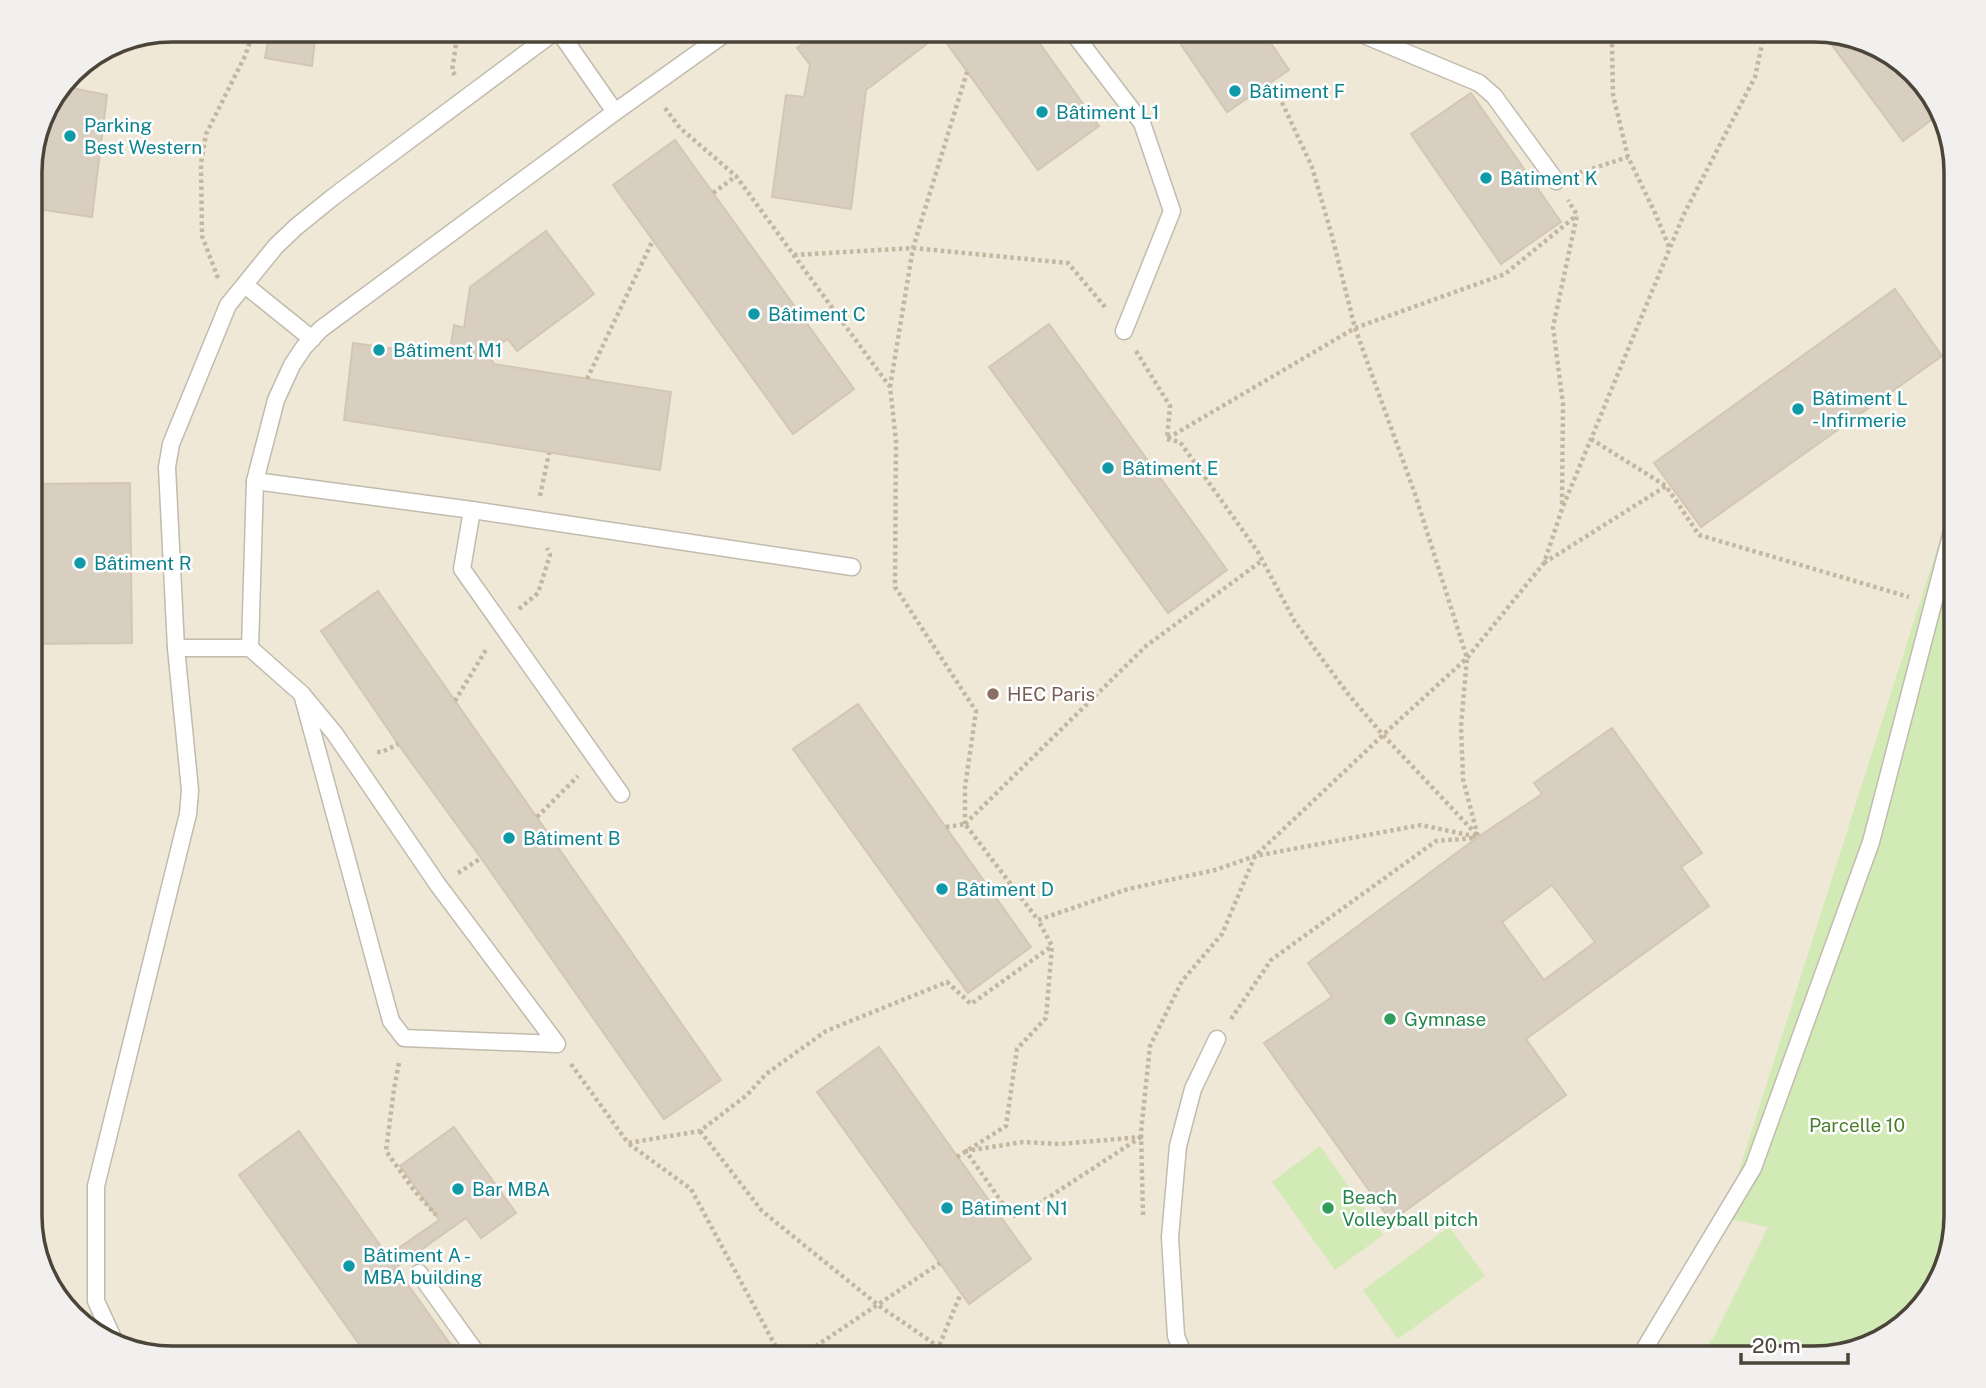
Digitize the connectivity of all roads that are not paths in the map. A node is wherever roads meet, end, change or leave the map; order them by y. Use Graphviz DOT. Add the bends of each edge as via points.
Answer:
graph roads {
  1 [pos="542,42"];
  2 [pos="566,42"];
  3 [pos="713,42"];
  4 [pos="1081,42"];
  5 [pos="1381,42"];
  6 [pos="615,112"];
  7 [pos="1556,181"];
  8 [pos="244,285"];
  9 [pos="1124,331"];
  10 [pos="312,339"];
  11 [pos="255,481"];
  12 [pos="472,510"];
  13 [pos="1944,562"];
  14 [pos="852,567"];
  15 [pos="176,648"];
  16 [pos="250,648"];
  17 [pos="302,694"];
  18 [pos="621,794"];
  19 [pos="1217,1039"];
  20 [pos="419,1273"];
  21 [pos="109,1329"];
  22 [pos="471,1346"];
  23 [pos="1180,1346"];
  24 [pos="1646,1346"];
  1 -- 8 [label="lane" via="296,226"];
  2 -- 6 [label="lane"];
  3 -- 6 [label="lane"];
  4 -- 9 [label="lane" via="1142,123 1172,211"];
  5 -- 7 [label="lane" via="1479,83 1494,96"];
  6 -- 10 [label="lane"];
  8 -- 10 [label="lane"];
  8 -- 15 [label="lane" via="228,306 171,444 167,467"];
  10 -- 11 [label="lane" via="292,365 276,400"];
  11 -- 12 [label="lane"];
  11 -- 16 [label="lane"];
  12 -- 14 [label="lane"];
  12 -- 18 [label="lane" via="462,569"];
  13 -- 24 [label="lane" via="1871,842 1753,1168"];
  15 -- 16 [label="lane"];
  15 -- 21 [label="lane" via="190,790 188,814 96,1186 96,1301"];
  16 -- 17 [label="lane"];
  17 -- 17 [label="lane" via="335,734 438,885 557,1044 404,1038 391,1021"];
  19 -- 23 [label="lane" via="1193,1089 1178,1146 1170,1237"];
  20 -- 22 [label="lane"];
}
